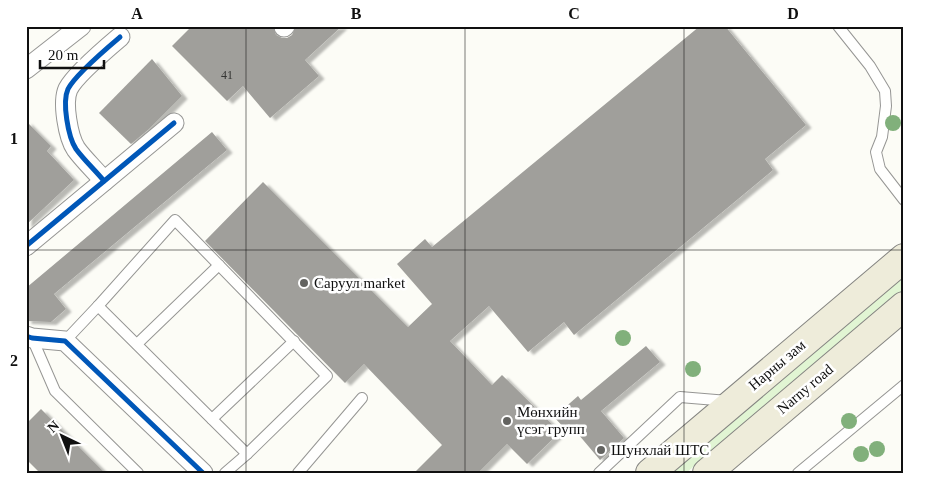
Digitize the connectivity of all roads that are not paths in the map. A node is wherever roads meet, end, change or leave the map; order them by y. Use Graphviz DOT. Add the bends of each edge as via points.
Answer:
graph roads {
  1 [pos="81,26"];
  2 [pos="838,26"];
  3 [pos="120,37"];
  4 [pos="26,70"];
  5 [pos="174,123"];
  6 [pos="104,181"];
  7 [pos="904,200"];
  8 [pos="26,246"];
  9 [pos="904,258"];
  10 [pos="219,265"];
  11 [pos="98,306"];
  12 [pos="904,306"];
  13 [pos="28,341"];
  14 [pos="65,341"];
  15 [pos="294,341"];
  16 [pos="137,344"];
  17 [pos="904,385"];
  18 [pos="362,398"];
  19 [pos="734,401"];
  20 [pos="212,419"];
  21 [pos="247,454"];
  22 [pos="138,473"];
  23 [pos="203,473"];
  24 [pos="225,473"];
  25 [pos="298,473"];
  26 [pos="599,473"];
  27 [pos="650,473"];
  28 [pos="706,473"];
  29 [pos="798,473"];
  1 -- 4 [label="street"];
  2 -- 7 [label="lane" via="885,91 882,137 876,152 880,169"];
  3 -- 6 [label="street" via="68,89 66,105 75,147"];
  5 -- 6 [label="street"];
  6 -- 8 [label="street"];
  9 -- 19 [label="main road, Нарны зам"];
  10 -- 11 [label="lane" via="175,220"];
  10 -- 15 [label="lane"];
  10 -- 16 [label="lane"];
  11 -- 14 [label="lane"];
  11 -- 16 [label="lane"];
  12 -- 28 [label="main road, Narny road"];
  13 -- 14 [label="street"];
  13 -- 22 [label="lane" via="55,390"];
  14 -- 23 [label="street"];
  15 -- 20 [label="lane"];
  15 -- 21 [label="lane" via="327,376"];
  16 -- 20 [label="lane"];
  17 -- 29 [label="lane"];
  18 -- 25 [label="lane"];
  19 -- 26 [label="lane" via="680,397"];
  19 -- 27 [label="main road, Нарны зам"];
  20 -- 21 [label="lane"];
  21 -- 24 [label="lane"];
}
